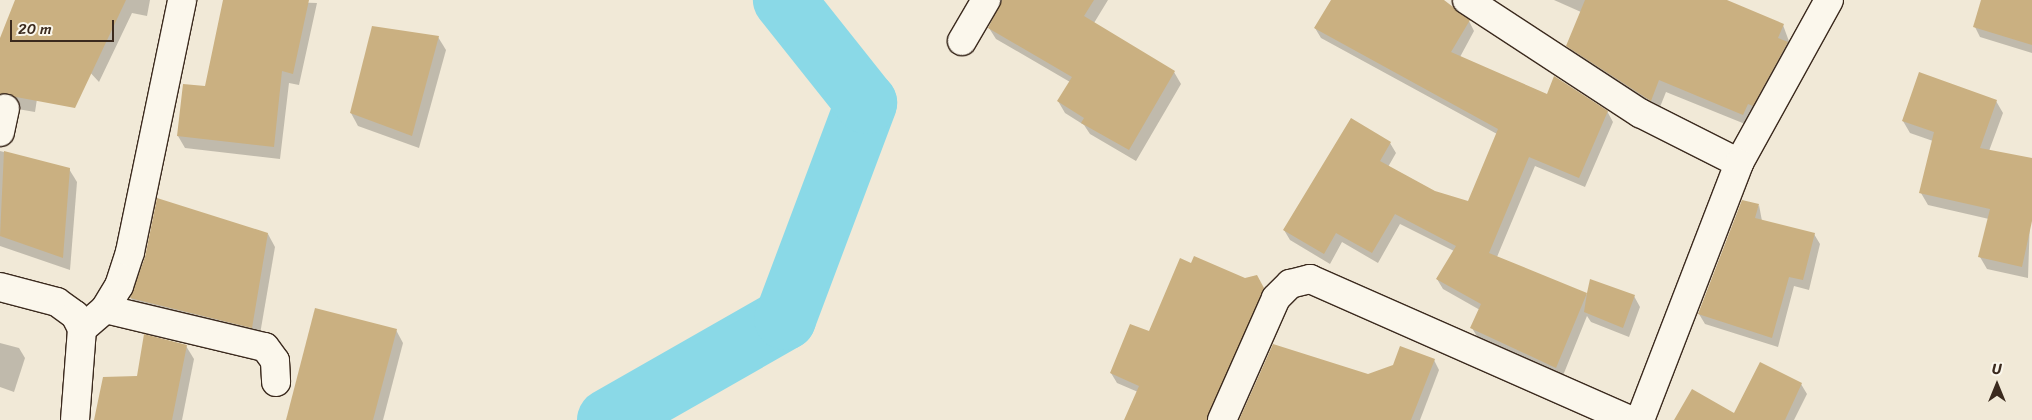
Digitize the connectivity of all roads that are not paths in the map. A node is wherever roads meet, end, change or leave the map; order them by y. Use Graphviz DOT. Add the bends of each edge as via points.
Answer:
graph roads {
  1 [pos="182,0"];
  2 [pos="986,0"];
  3 [pos="1467,0"];
  4 [pos="1829,0"];
  5 [pos="962,41"];
  6 [pos="1739,163"];
  7 [pos="0,287"];
  8 [pos="104,309"];
  9 [pos="82,329"];
  10 [pos="276,382"];
  11 [pos="75,420"];
  12 [pos="1222,420"];
  13 [pos="1629,420"];
  14 [pos="1640,420"];
  1 -- 8 [label="street" via="130,252 119,286"];
  2 -- 5 [label="street"];
  3 -- 6 [label="street" via="1640,113"];
  4 -- 6 [label="street"];
  6 -- 14 [label="street"];
  7 -- 9 [label="street" via="57,302 75,316"];
  8 -- 9 [label="street"];
  8 -- 10 [label="street" via="265,346 275,361"];
  9 -- 11 [label="street"];
  12 -- 13 [label="street" via="1276,298 1290,284 1310,279"];
}
